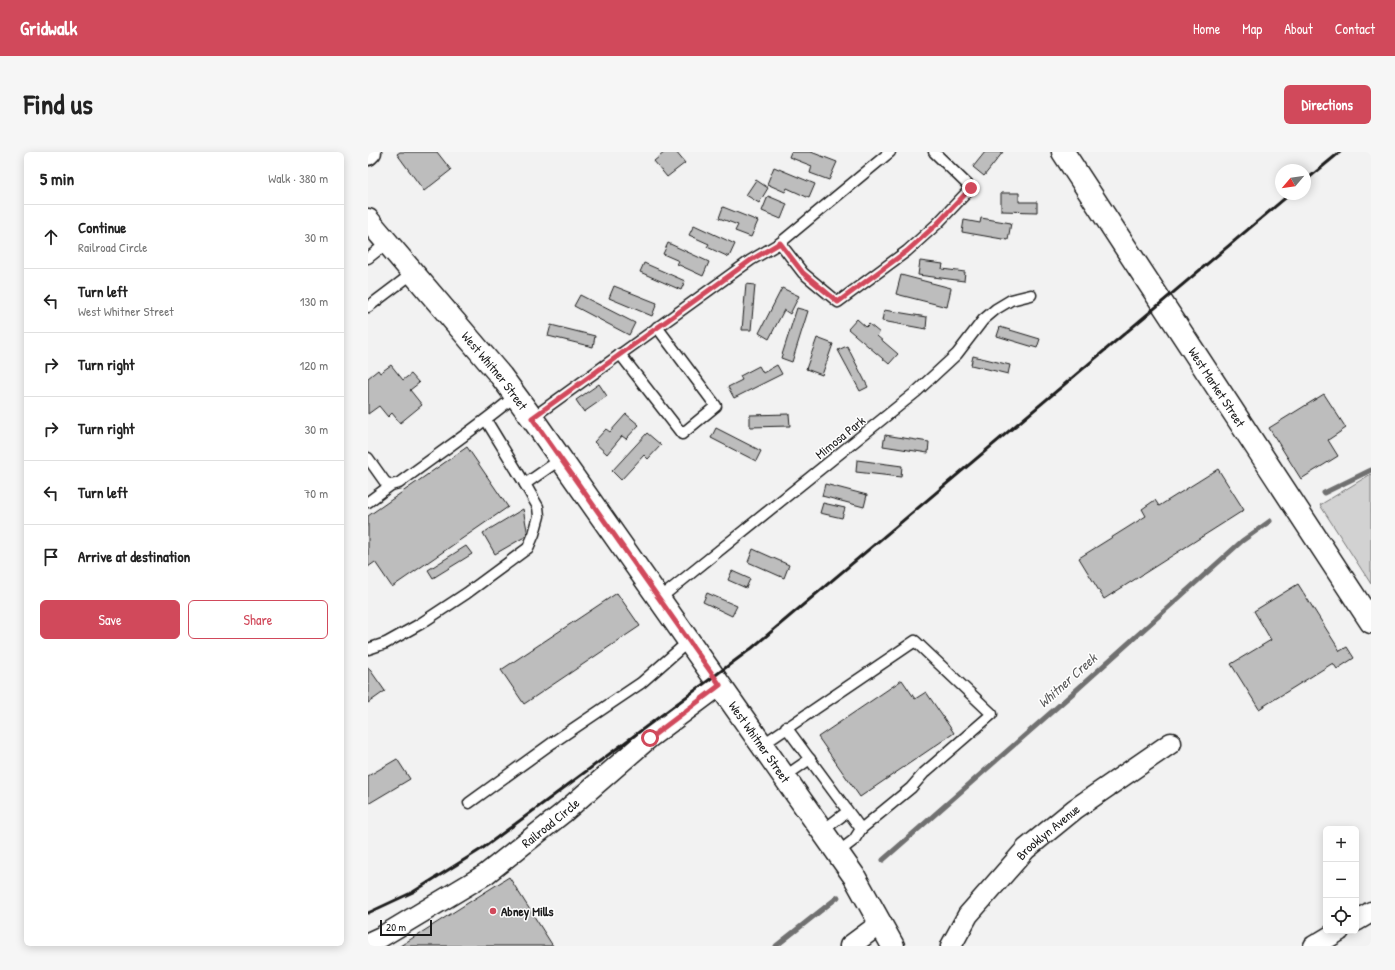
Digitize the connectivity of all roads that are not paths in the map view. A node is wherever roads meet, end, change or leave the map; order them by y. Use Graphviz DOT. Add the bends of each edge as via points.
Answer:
graph roads {
  1 [pos="371,152"];
  2 [pos="890,152"];
  3 [pos="934,152"];
  4 [pos="1063,152"];
  5 [pos="368,155"];
  6 [pos="368,220"];
  7 [pos="387,243"];
  8 [pos="780,243"];
  9 [pos="368,258"];
  10 [pos="413,273"];
  11 [pos="1031,294"];
  12 [pos="368,307"];
  13 [pos="657,327"];
  14 [pos="620,354"];
  15 [pos="516,396"];
  16 [pos="532,418"];
  17 [pos="486,420"];
  18 [pos="368,458"];
  19 [pos="561,459"];
  20 [pos="525,484"];
  21 [pos="391,485"];
  22 [pos="368,502"];
  23 [pos="659,599"];
  24 [pos="1371,622"];
  25 [pos="689,641"];
  26 [pos="368,649"];
  27 [pos="720,685"];
  28 [pos="786,727"];
  29 [pos="1171,743"];
  30 [pos="762,745"];
  31 [pos="810,760"];
  32 [pos="784,777"];
  33 [pos="469,803"];
  34 [pos="847,812"];
  35 [pos="861,829"];
  36 [pos="822,831"];
  37 [pos="837,853"];
  38 [pos="1371,912"];
  39 [pos="1359,919"];
  40 [pos="881,923"];
  41 [pos="1334,934"];
  42 [pos="368,943"];
  43 [pos="850,946"];
  44 [pos="893,946"];
  45 [pos="951,946"];
  46 [pos="1314,946"];
  1 -- 5 [label="street"];
  2 -- 8 [label="lane"];
  3 -- 8 [label="lane" via="971,188 907,251 838,302 803,273"];
  4 -- 24 [label="main road, West Market Street"];
  6 -- 7 [label="main road, West Whitner Street"];
  7 -- 9 [label="lane"];
  7 -- 10 [label="main road, West Whitner Street"];
  8 -- 13 [label="lane" via="751,260"];
  10 -- 12 [label="lane"];
  10 -- 15 [label="main road, West Whitner Street"];
  11 -- 23 [label="lane, Mimosa Park" via="1011,300 996,309 983,320 958,354 916,392"];
  13 -- 14 [label="lane"];
  13 -- 14 [label="lane" via="716,406 682,434"];
  14 -- 16 [label="lane"];
  15 -- 16 [label="main road, West Whitner Street"];
  15 -- 17 [label="lane"];
  16 -- 19 [label="main road, West Whitner Street"];
  17 -- 20 [label="lane"];
  17 -- 21 [label="lane" via="399,483"];
  18 -- 21 [label="lane" via="385,482"];
  19 -- 20 [label="lane"];
  19 -- 23 [label="main road, West Whitner Street"];
  20 -- 26 [label="lane" via="538,507 539,516 528,548 420,624 386,643"];
  21 -- 22 [label="lane"];
  23 -- 25 [label="main road, West Whitner Street"];
  25 -- 27 [label="main road, West Whitner Street"];
  25 -- 33 [label="lane" via="641,683"];
  27 -- 30 [label="main road, West Whitner Street"];
  27 -- 42 [label="street, Railroad Circle" via="650,738 564,813 486,874"];
  28 -- 30 [label="lane"];
  28 -- 31 [label="lane"];
  28 -- 35 [label="lane" via="915,641 992,714 924,773 912,788"];
  29 -- 45 [label="street, Brooklyn Avenue" via="1074,809 1026,848 968,915"];
  30 -- 32 [label="main road, West Whitner Street"];
  31 -- 32 [label="lane"];
  31 -- 34 [label="lane"];
  32 -- 36 [label="main road, West Whitner Street"];
  34 -- 35 [label="lane"];
  34 -- 36 [label="lane"];
  35 -- 37 [label="lane" via="854,840"];
  36 -- 37 [label="main road, West Whitner Street"];
  37 -- 40 [label="main road, West Whitner Street" via="854,876"];
  38 -- 39 [label="street"];
  40 -- 43 [label="street"];
  40 -- 44 [label="main road, West Whitner Street"];
  41 -- 46 [label="street"];
}
